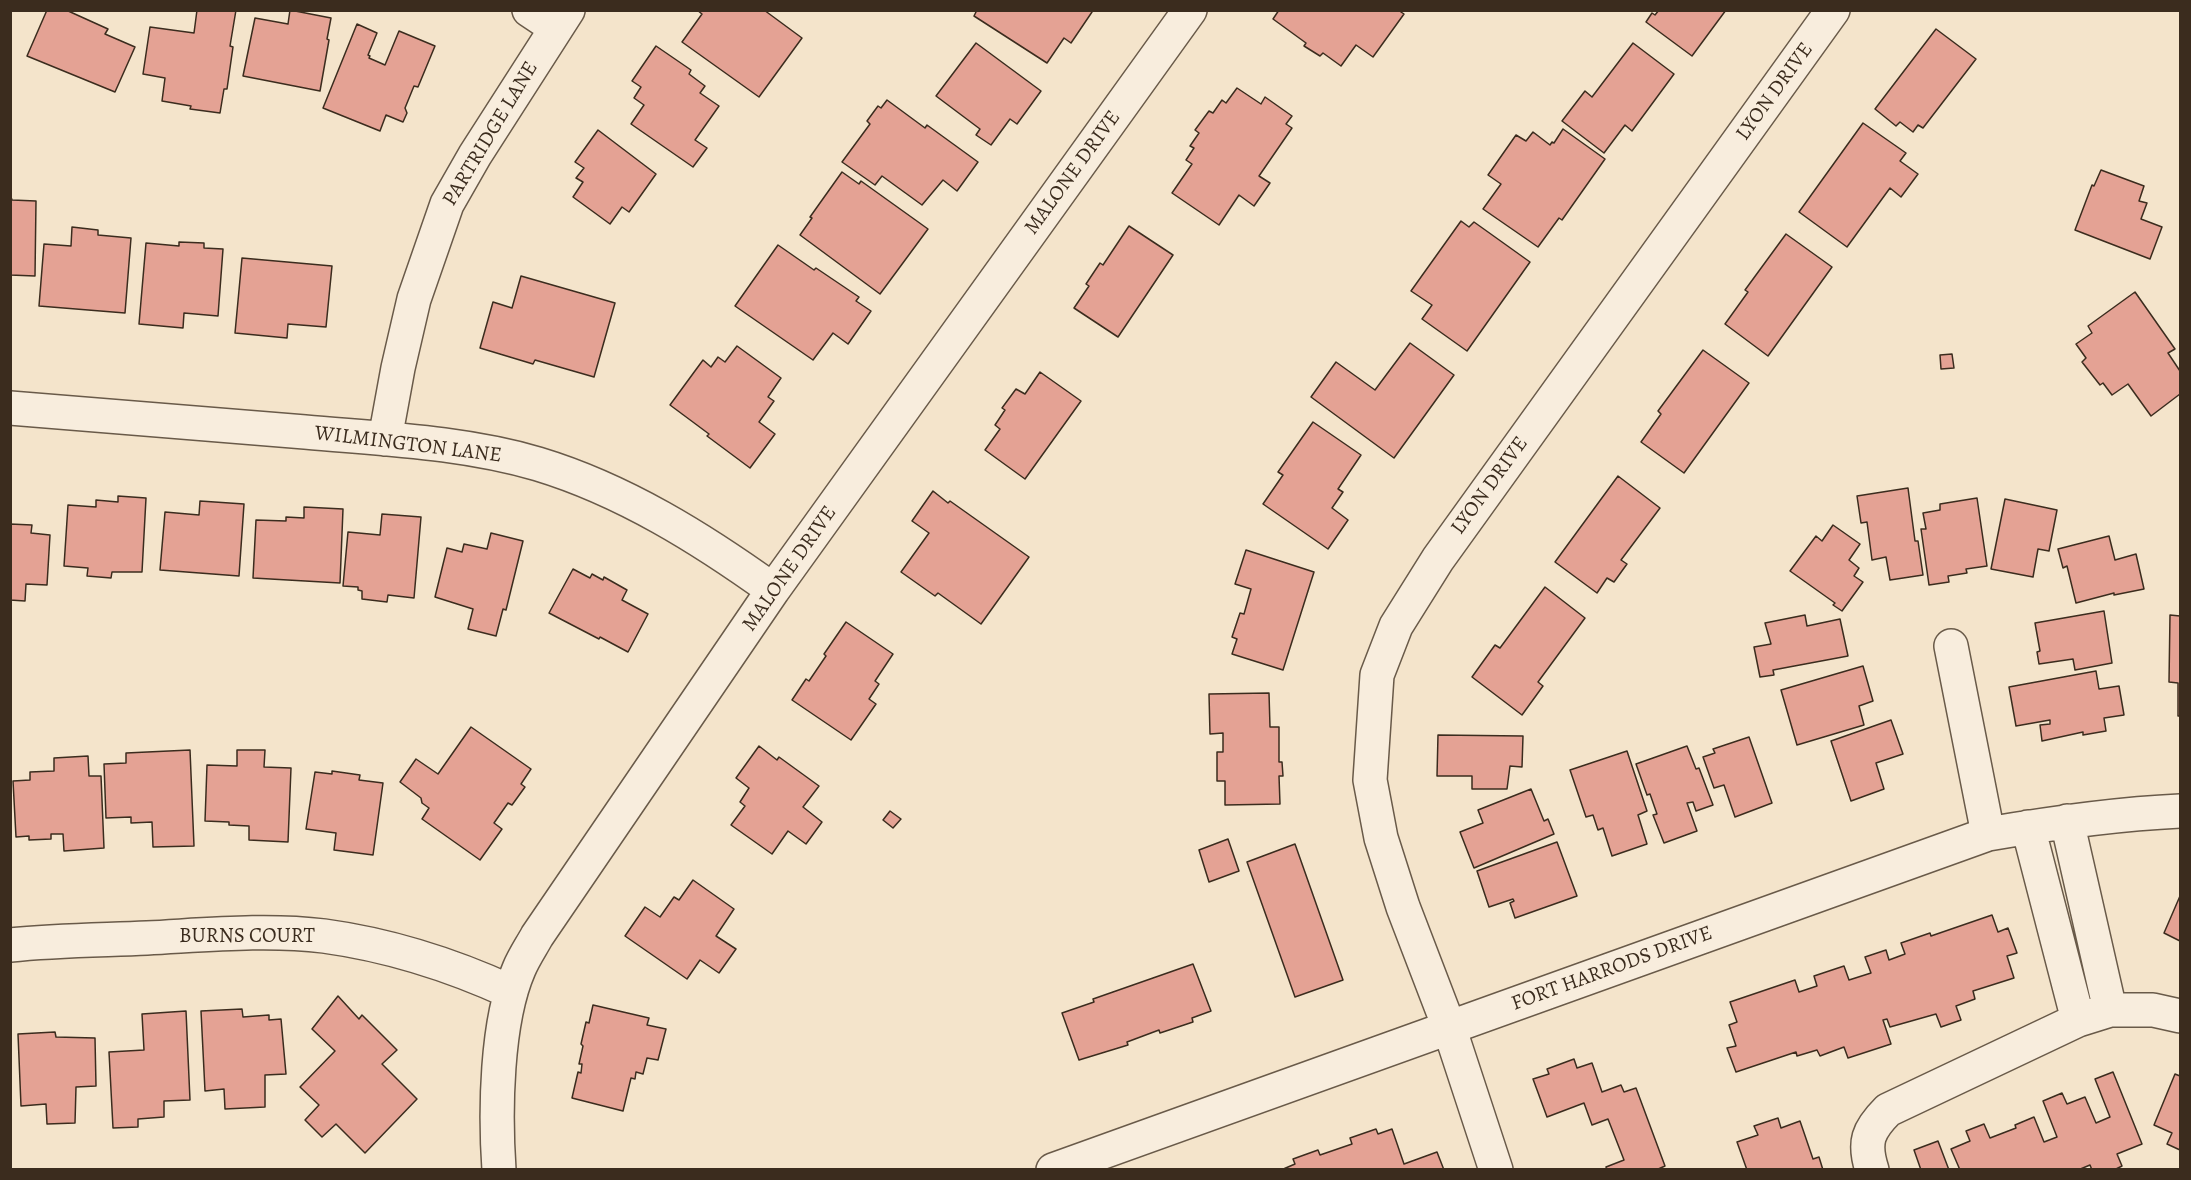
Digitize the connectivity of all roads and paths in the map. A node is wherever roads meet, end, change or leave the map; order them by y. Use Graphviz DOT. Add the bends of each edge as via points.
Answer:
graph roads {
  1 [pos="1190,10"];
  2 [pos="1833,10"];
  3 [pos="551,16"];
  4 [pos="10,408"];
  5 [pos="385,439"];
  6 [pos="773,590"];
  7 [pos="1951,646"];
  8 [pos="2181,812"];
  9 [pos="2067,821"];
  10 [pos="2028,827"];
  11 [pos="1988,834"];
  12 [pos="10,945"];
  13 [pos="511,992"];
  14 [pos="2110,1010"];
  15 [pos="2181,1016"];
  16 [pos="2078,1020"];
  17 [pos="1449,1027"];
  18 [pos="499,1170"];
  19 [pos="1053,1170"];
  20 [pos="1496,1170"];
  21 [pos="1872,1170"];
  1 -- 6 [label="street, MALONE DRIVE"];
  2 -- 17 [label="street, LYON DRIVE" via="1438,559 1396,626 1377,675 1370,780 1381,838"];
  3 -- 5 [label="street, PARTRIDGE LANE" via="447,204 414,299"];
  4 -- 5 [label="street, WILMINGTON LANE"];
  5 -- 6 [label="street, WILMINGTON LANE" via="490,452 594,484 718,550"];
  6 -- 13 [label="street, MALONE DRIVE" via="537,936"];
  7 -- 11 [label="street"];
  8 -- 9 [label="street, FORT HARRODS DRIVE"];
  9 -- 10 [label="street, FORT HARRODS DRIVE"];
  9 -- 14 [label="street"];
  10 -- 11 [label="street, FORT HARRODS DRIVE"];
  10 -- 16 [label="street"];
  11 -- 17 [label="street, FORT HARRODS DRIVE"];
  12 -- 13 [label="street, BURNS COURT" via="253,933 324,936 427,958"];
  13 -- 18 [label="street, MALONE DRIVE" via="501,1045 497,1100"];
  14 -- 15 [label="street" via="2153,1010"];
  14 -- 16 [label="street"];
  16 -- 21 [label="street" via="1888,1110 1868,1138"];
  17 -- 19 [label="street, FORT HARRODS DRIVE"];
  17 -- 20 [label="street, LYON DRIVE"];
}
